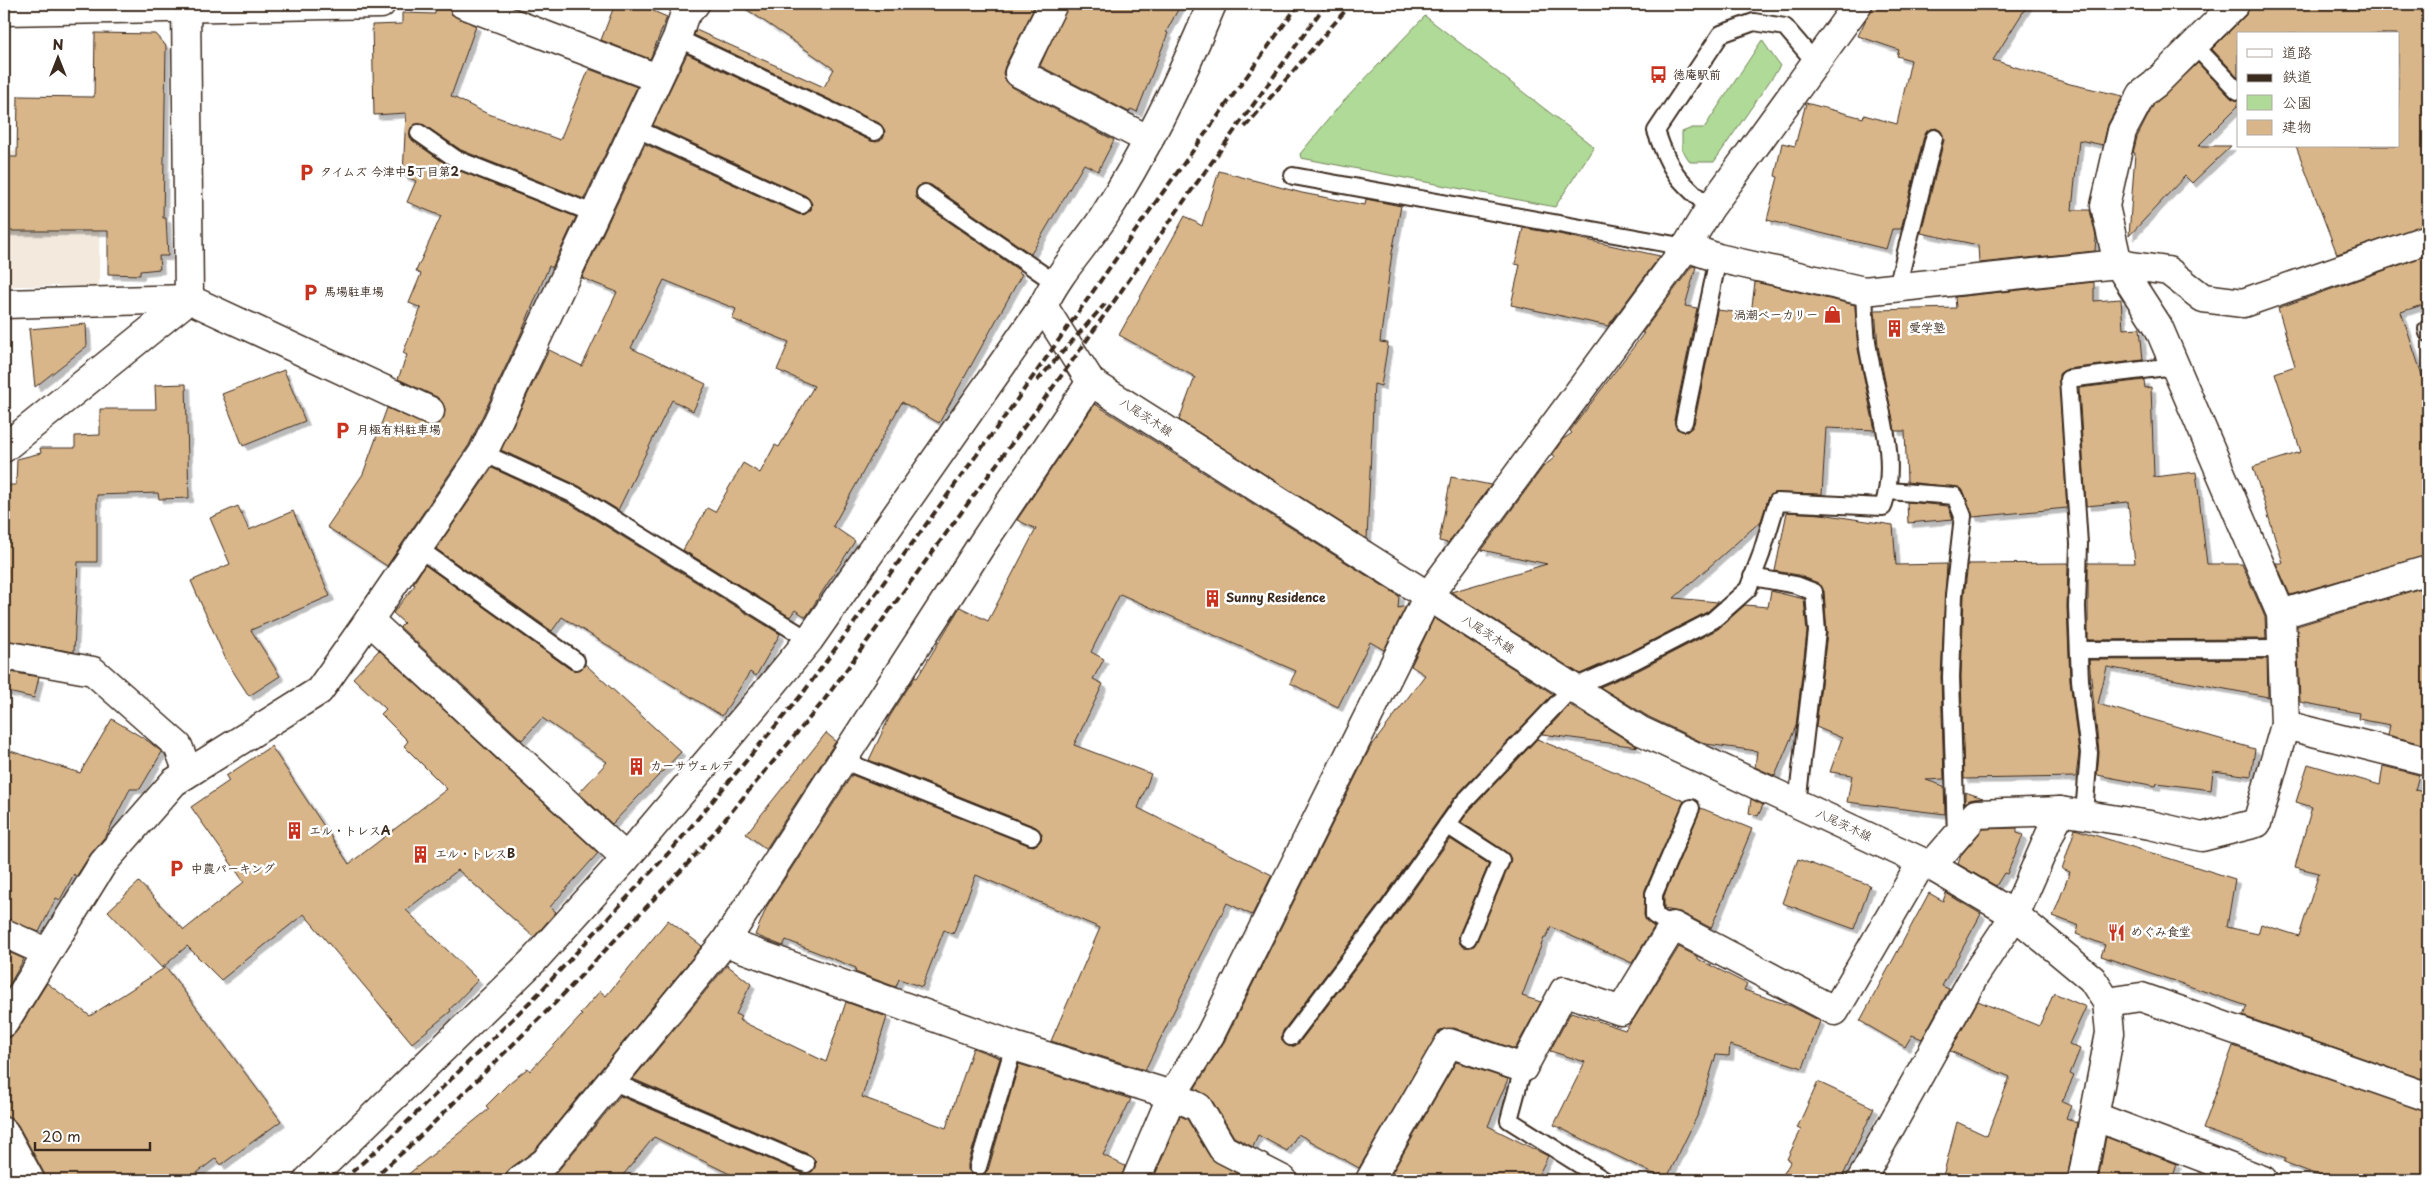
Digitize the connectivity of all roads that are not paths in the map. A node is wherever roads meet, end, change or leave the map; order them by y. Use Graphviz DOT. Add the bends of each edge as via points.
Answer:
graph roads {
  1 [pos="381,4"];
  2 [pos="463,4"];
  3 [pos="695,4"];
  4 [pos="1053,4"];
  5 [pos="1212,4"];
  6 [pos="1858,4"];
  7 [pos="2235,4"];
  8 [pos="186,6"];
  9 [pos="4,11"];
  10 [pos="677,38"];
  11 [pos="2194,45"];
  12 [pos="1815,62"];
  13 [pos="657,78"];
  14 [pos="2237,90"];
  15 [pos="635,128"];
  16 [pos="875,132"];
  17 [pos="418,133"];
  18 [pos="1934,138"];
  19 [pos="1149,140"];
  20 [pos="1293,176"];
  21 [pos="925,193"];
  22 [pos="802,205"];
  23 [pos="1710,208"];
  24 [pos="595,214"];
  25 [pos="2428,239"];
  26 [pos="1686,247"];
  27 [pos="1718,258"];
  28 [pos="2118,264"];
  29 [pos="1897,288"];
  30 [pos="1864,291"];
  31 [pos="1049,294"];
  32 [pos="189,299"];
  33 [pos="4,304"];
  34 [pos="2175,366"];
  35 [pos="1091,382"];
  36 [pos="430,411"];
  37 [pos="1684,422"];
  38 [pos="4,448"];
  39 [pos="483,452"];
  40 [pos="1888,492"];
  41 [pos="418,548"];
  42 [pos="2428,570"];
  43 [pos="1752,577"];
  44 [pos="1428,596"];
  45 [pos="2281,614"];
  46 [pos="369,620"];
  47 [pos="809,640"];
  48 [pos="2282,648"];
  49 [pos="2079,650"];
  50 [pos="4,655"];
  51 [pos="576,661"];
  52 [pos="1572,688"];
  53 [pos="2285,725"];
  54 [pos="844,761"];
  55 [pos="2428,761"];
  56 [pos="188,772"];
  57 [pos="1797,804"];
  58 [pos="1691,808"];
  59 [pos="2072,813"];
  60 [pos="1447,825"];
  61 [pos="1032,836"];
  62 [pos="1956,837"];
  63 [pos="626,858"];
  64 [pos="1926,864"];
  65 [pos="2015,915"];
  66 [pos="1673,926"];
  67 [pos="4,933"];
  68 [pos="1468,938"];
  69 [pos="725,942"];
  70 [pos="46,952"];
  71 [pos="2107,1002"];
  72 [pos="4,1023"];
  73 [pos="1291,1037"];
  74 [pos="1014,1046"];
  75 [pos="1523,1068"];
  76 [pos="611,1081"];
  77 [pos="1172,1095"];
  78 [pos="2428,1097"];
  79 [pos="2096,1117"];
  80 [pos="4,1132"];
  81 [pos="806,1164"];
  82 [pos="978,1167"];
  83 [pos="30,1180"];
  84 [pos="308,1180"];
  85 [pos="520,1180"];
  86 [pos="1136,1180"];
  87 [pos="1283,1180"];
  88 [pos="1370,1180"];
  89 [pos="1604,1180"];
  90 [pos="1861,1180"];
  91 [pos="2082,1180"];
  92 [pos="2262,1180"];
  1 -- 8 [label="street"];
  2 -- 13 [label="street"];
  3 -- 10 [label="street" via="684,16"];
  4 -- 19 [label="street" via="1018,73"];
  5 -- 19 [label="street"];
  6 -- 12 [label="street"];
  7 -- 11 [label="street"];
  8 -- 9 [label="street"];
  8 -- 32 [label="street"];
  10 -- 13 [label="street"];
  10 -- 16 [label="lane"];
  11 -- 14 [label="lane"];
  11 -- 28 [label="street" via="2142,94 2122,131 2104,206"];
  12 -- 23 [label="street"];
  12 -- 23 [label="lane" via="1784,28 1754,22 1721,34 1656,131 1665,158 1681,183"];
  13 -- 15 [label="street"];
  15 -- 22 [label="lane"];
  15 -- 24 [label="street"];
  17 -- 24 [label="lane" via="456,159"];
  18 -- 29 [label="lane"];
  19 -- 31 [label="street" via="1102,218"];
  20 -- 26 [label="lane"];
  21 -- 31 [label="lane"];
  23 -- 26 [label="street"];
  24 -- 39 [label="street"];
  25 -- 28 [label="street" via="2243,303 2203,298 2168,271"];
  26 -- 27 [label="street"];
  26 -- 44 [label="street"];
  27 -- 30 [label="street"];
  27 -- 37 [label="lane"];
  28 -- 29 [label="street"];
  28 -- 34 [label="street" via="2158,326"];
  29 -- 30 [label="street"];
  30 -- 40 [label="lane" via="1867,347 1888,460"];
  31 -- 35 [label="street, 八尾茨木線"];
  31 -- 47 [label="street"];
  32 -- 33 [label="street"];
  32 -- 36 [label="street"];
  32 -- 38 [label="street"];
  34 -- 45 [label="street"];
  34 -- 49 [label="lane" via="2068,378 2079,544"];
  35 -- 44 [label="street, 八尾茨木線"];
  35 -- 54 [label="street" via="984,541"];
  39 -- 41 [label="street"];
  39 -- 47 [label="lane" via="575,495"];
  40 -- 43 [label="lane" via="1883,507 1777,502"];
  40 -- 62 [label="lane" via="1955,496 1963,516 1954,595 1951,677"];
  41 -- 46 [label="street"];
  41 -- 51 [label="lane"];
  42 -- 45 [label="street"];
  43 -- 52 [label="lane" via="1748,588 1713,620 1634,661"];
  43 -- 57 [label="lane" via="1796,585 1814,592 1817,632"];
  44 -- 52 [label="street, 八尾茨木線"];
  44 -- 77 [label="street" via="1210,1035"];
  45 -- 48 [label="street"];
  46 -- 56 [label="street" via="320,691"];
  46 -- 63 [label="street"];
  47 -- 63 [label="street"];
  48 -- 49 [label="lane"];
  48 -- 53 [label="street"];
  49 -- 59 [label="lane" via="2089,753"];
  50 -- 56 [label="street" via="93,672 178,746"];
  52 -- 57 [label="street, 八尾茨木線" via="1641,732"];
  52 -- 60 [label="lane" via="1462,804"];
  53 -- 55 [label="street"];
  53 -- 59 [label="street" via="2258,823 2202,837"];
  54 -- 61 [label="lane"];
  54 -- 69 [label="street"];
  56 -- 70 [label="street" via="174,782 103,863"];
  57 -- 64 [label="street, 八尾茨木線"];
  58 -- 66 [label="lane" via="1654,894 1654,915"];
  59 -- 62 [label="street" via="1976,814"];
  59 -- 65 [label="street"];
  60 -- 68 [label="lane" via="1501,860"];
  60 -- 73 [label="lane"];
  62 -- 64 [label="street"];
  63 -- 84 [label="street" via="533,961"];
  64 -- 65 [label="street, 八尾茨木線"];
  64 -- 66 [label="street" via="1835,1011"];
  65 -- 71 [label="street, 八尾茨木線" via="2092,979"];
  65 -- 90 [label="street" via="1975,975"];
  66 -- 75 [label="street" via="1621,1011 1564,991"];
  67 -- 70 [label="street"];
  69 -- 74 [label="street"];
  69 -- 76 [label="street"];
  70 -- 72 [label="street"];
  71 -- 78 [label="street" via="2142,997"];
  71 -- 79 [label="street, 八尾茨木線" via="2110,1033"];
  74 -- 77 [label="street"];
  74 -- 82 [label="lane"];
  75 -- 88 [label="street" via="1449,1043"];
  75 -- 89 [label="lane" via="1509,1120"];
  76 -- 81 [label="lane"];
  76 -- 85 [label="street" via="544,1162"];
  77 -- 86 [label="street"];
  77 -- 87 [label="street" via="1198,1107 1222,1149"];
  79 -- 91 [label="street, 八尾茨木線"];
  79 -- 92 [label="street"];
  80 -- 83 [label="street"];
}
